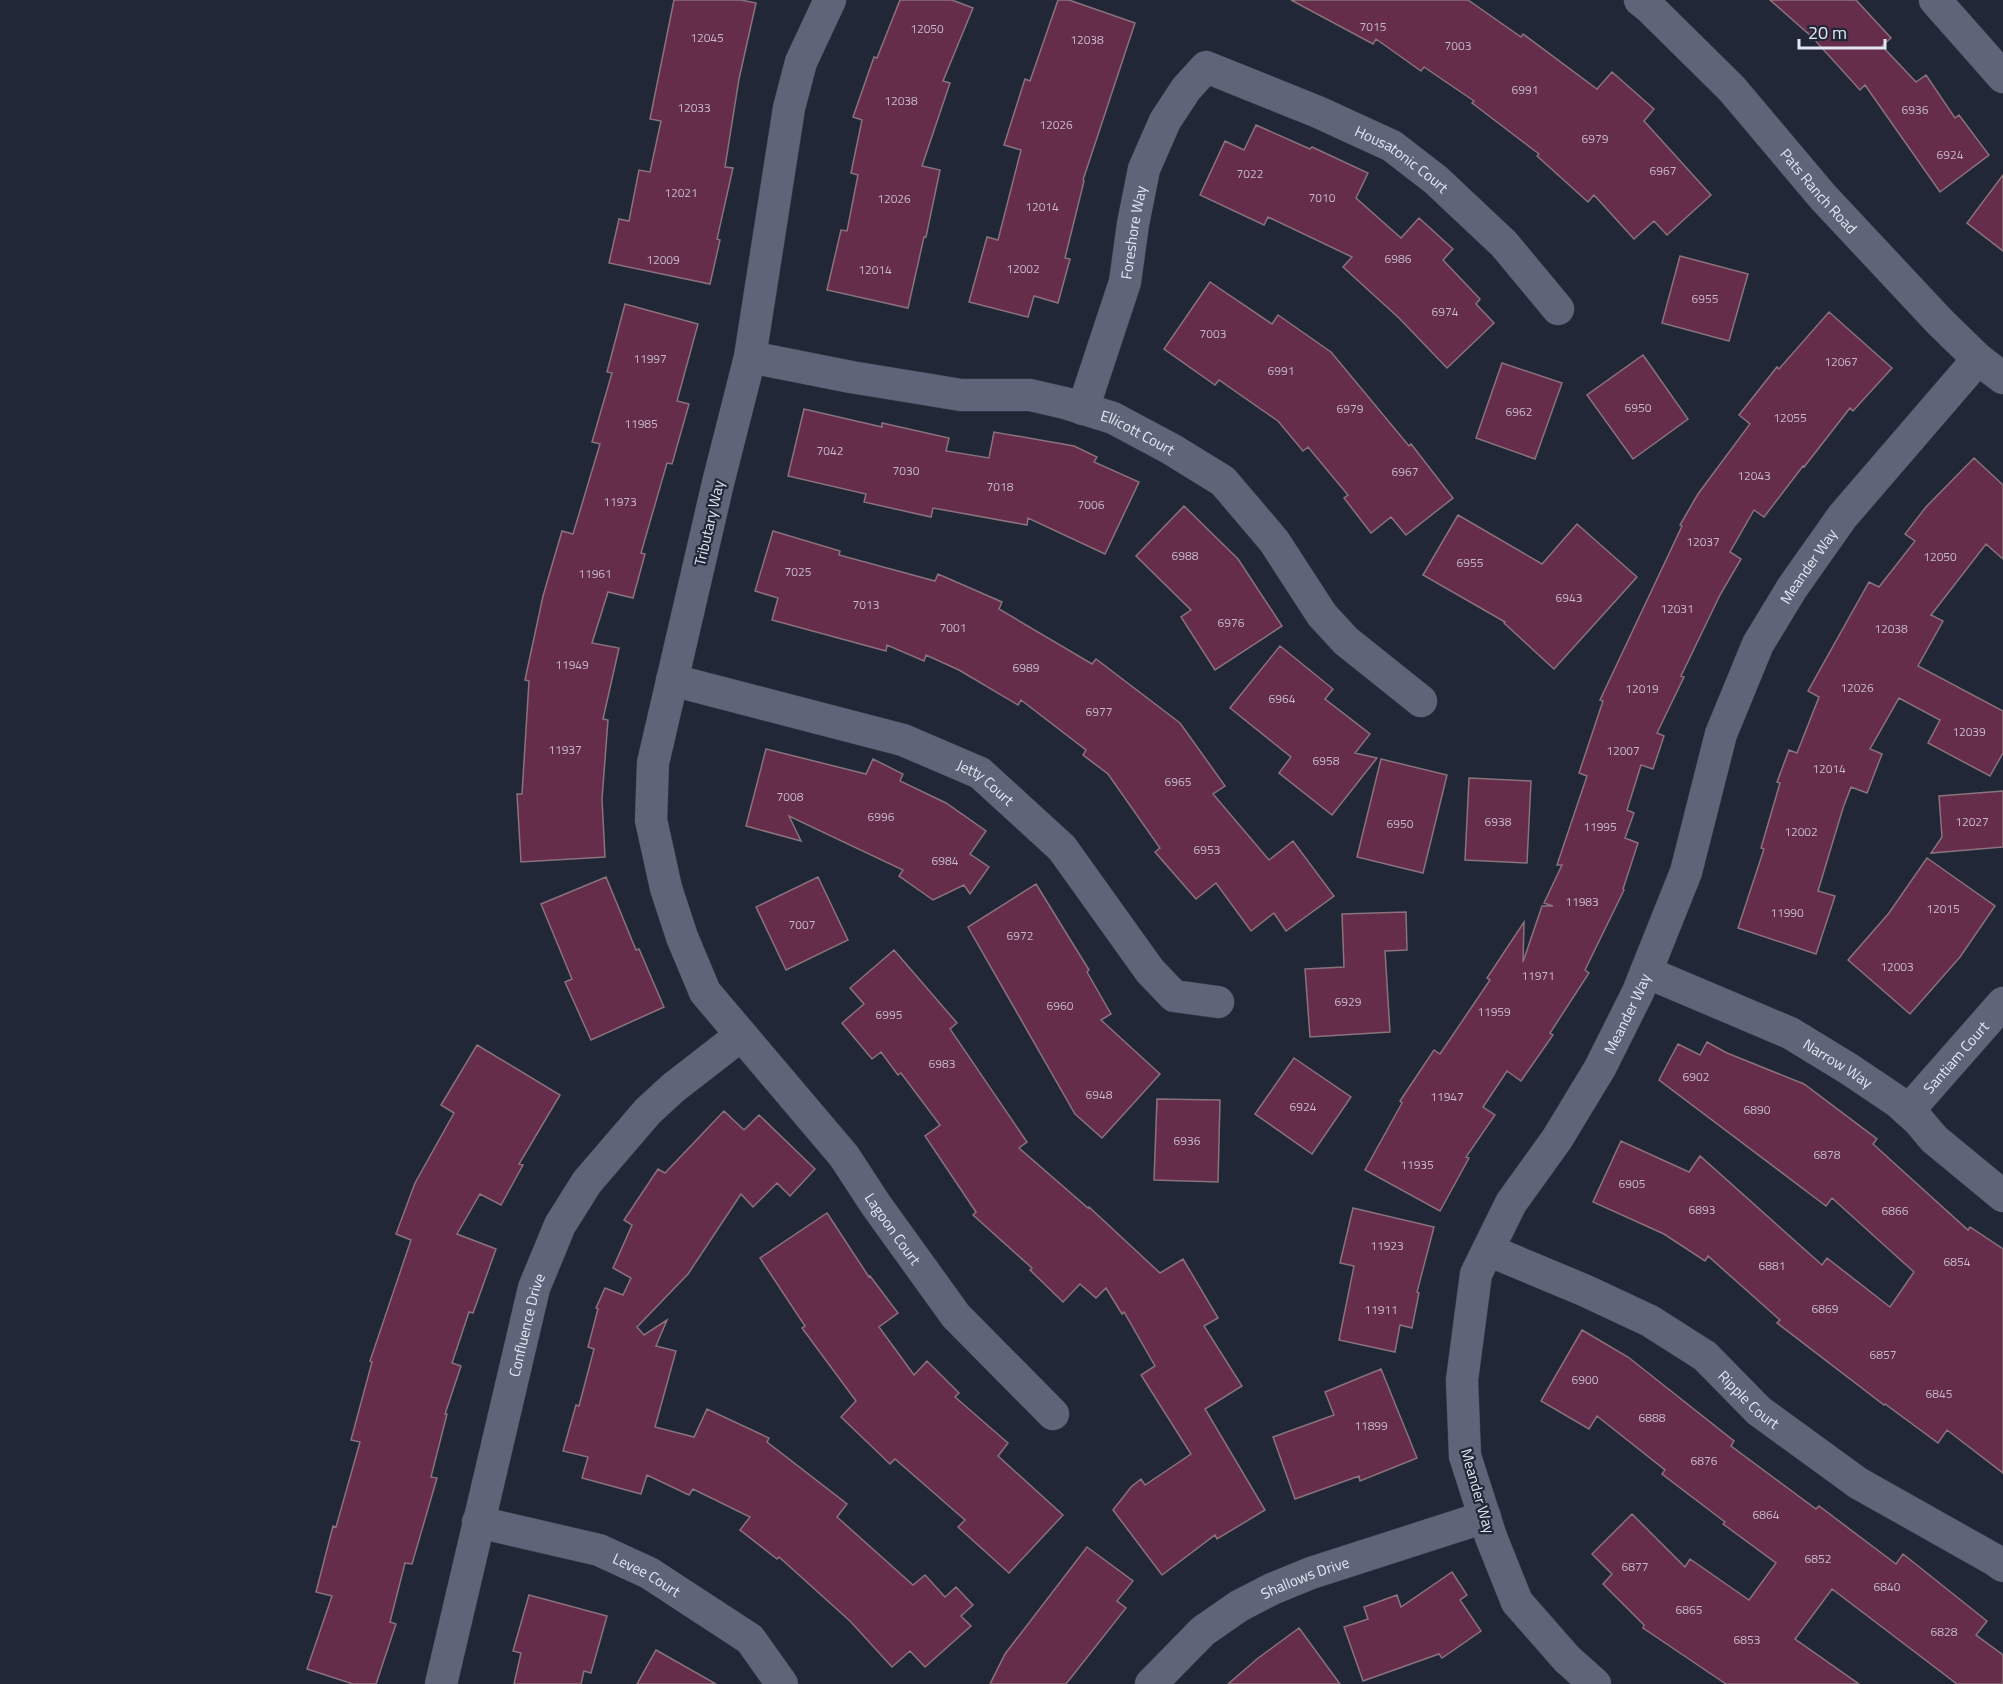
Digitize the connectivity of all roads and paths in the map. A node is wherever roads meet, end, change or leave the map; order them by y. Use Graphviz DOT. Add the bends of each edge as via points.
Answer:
graph roads {
  1 [pos="830,0"];
  2 [pos="1640,0"];
  3 [pos="1935,0"];
  4 [pos="1206,67"];
  5 [pos="2002,75"];
  6 [pos="1558,309"];
  7 [pos="750,357"];
  8 [pos="1978,359"];
  9 [pos="2003,378"];
  10 [pos="1083,409"];
  11 [pos="672,680"];
  12 [pos="1421,701"];
  13 [pos="1646,972"];
  14 [pos="1218,1002"];
  15 [pos="2003,1003"];
  16 [pos="740,1035"];
  17 [pos="1908,1111"];
  18 [pos="2003,1196"];
  19 [pos="1488,1250"];
  20 [pos="1053,1414"];
  21 [pos="1485,1517"];
  22 [pos="478,1522"];
  23 [pos="2003,1566"];
  24 [pos="441,1684"];
  25 [pos="782,1684"];
  26 [pos="1151,1684"];
  27 [pos="1595,1684"];
  1 -- 7 [label="street, Tributary Way" via="801,62 789,108"];
  2 -- 8 [label="street, Pats Ranch Road" via="1732,89 1823,197"];
  3 -- 5 [label="street"];
  4 -- 6 [label="street, Housatonic Court" via="1392,146 1436,180 1504,244"];
  4 -- 10 [label="street, Foreshore Way" via="1165,121 1144,169 1125,282"];
  7 -- 10 [label="street, Ellicott Court" via="961,394 1030,395"];
  7 -- 11 [label="street, Tributary Way"];
  8 -- 9 [label="street, Pats Ranch Road"];
  8 -- 13 [label="street, Meander Way" via="1842,517 1758,644 1721,735 1686,872"];
  10 -- 12 [label="street, Ellicott Court" via="1123,423 1223,481 1274,542 1322,615 1346,641"];
  11 -- 14 [label="street, Jetty Court" via="903,740 980,773 1062,849 1149,971 1174,996"];
  11 -- 16 [label="street, Tributary Way" via="653,763 651,820 682,937 705,992"];
  13 -- 17 [label="street, Narrow Way" via="1790,1034"];
  13 -- 19 [label="street, Meander Way" via="1600,1068 1557,1139 1511,1203"];
  15 -- 17 [label="street, Santiam Court"];
  16 -- 20 [label="street, Lagoon Court" via="844,1156 956,1316"];
  16 -- 22 [label="street, Confluence Drive" via="648,1111 587,1182 560,1225 534,1287"];
  17 -- 18 [label="street, Narrow Way" via="1934,1139"];
  19 -- 21 [label="street, Meander Way" via="1476,1274 1462,1380 1466,1456"];
  19 -- 23 [label="street, Ripple Court" via="1650,1322 1705,1356 1760,1411 1858,1483"];
  21 -- 26 [label="street, Shallows Drive" via="1272,1589 1203,1631"];
  21 -- 27 [label="street, Meander Way" via="1517,1602 1567,1659"];
  22 -- 24 [label="street, Confluence Drive"];
  22 -- 25 [label="street, Levee Court" via="599,1550 649,1573 750,1639"];
}
